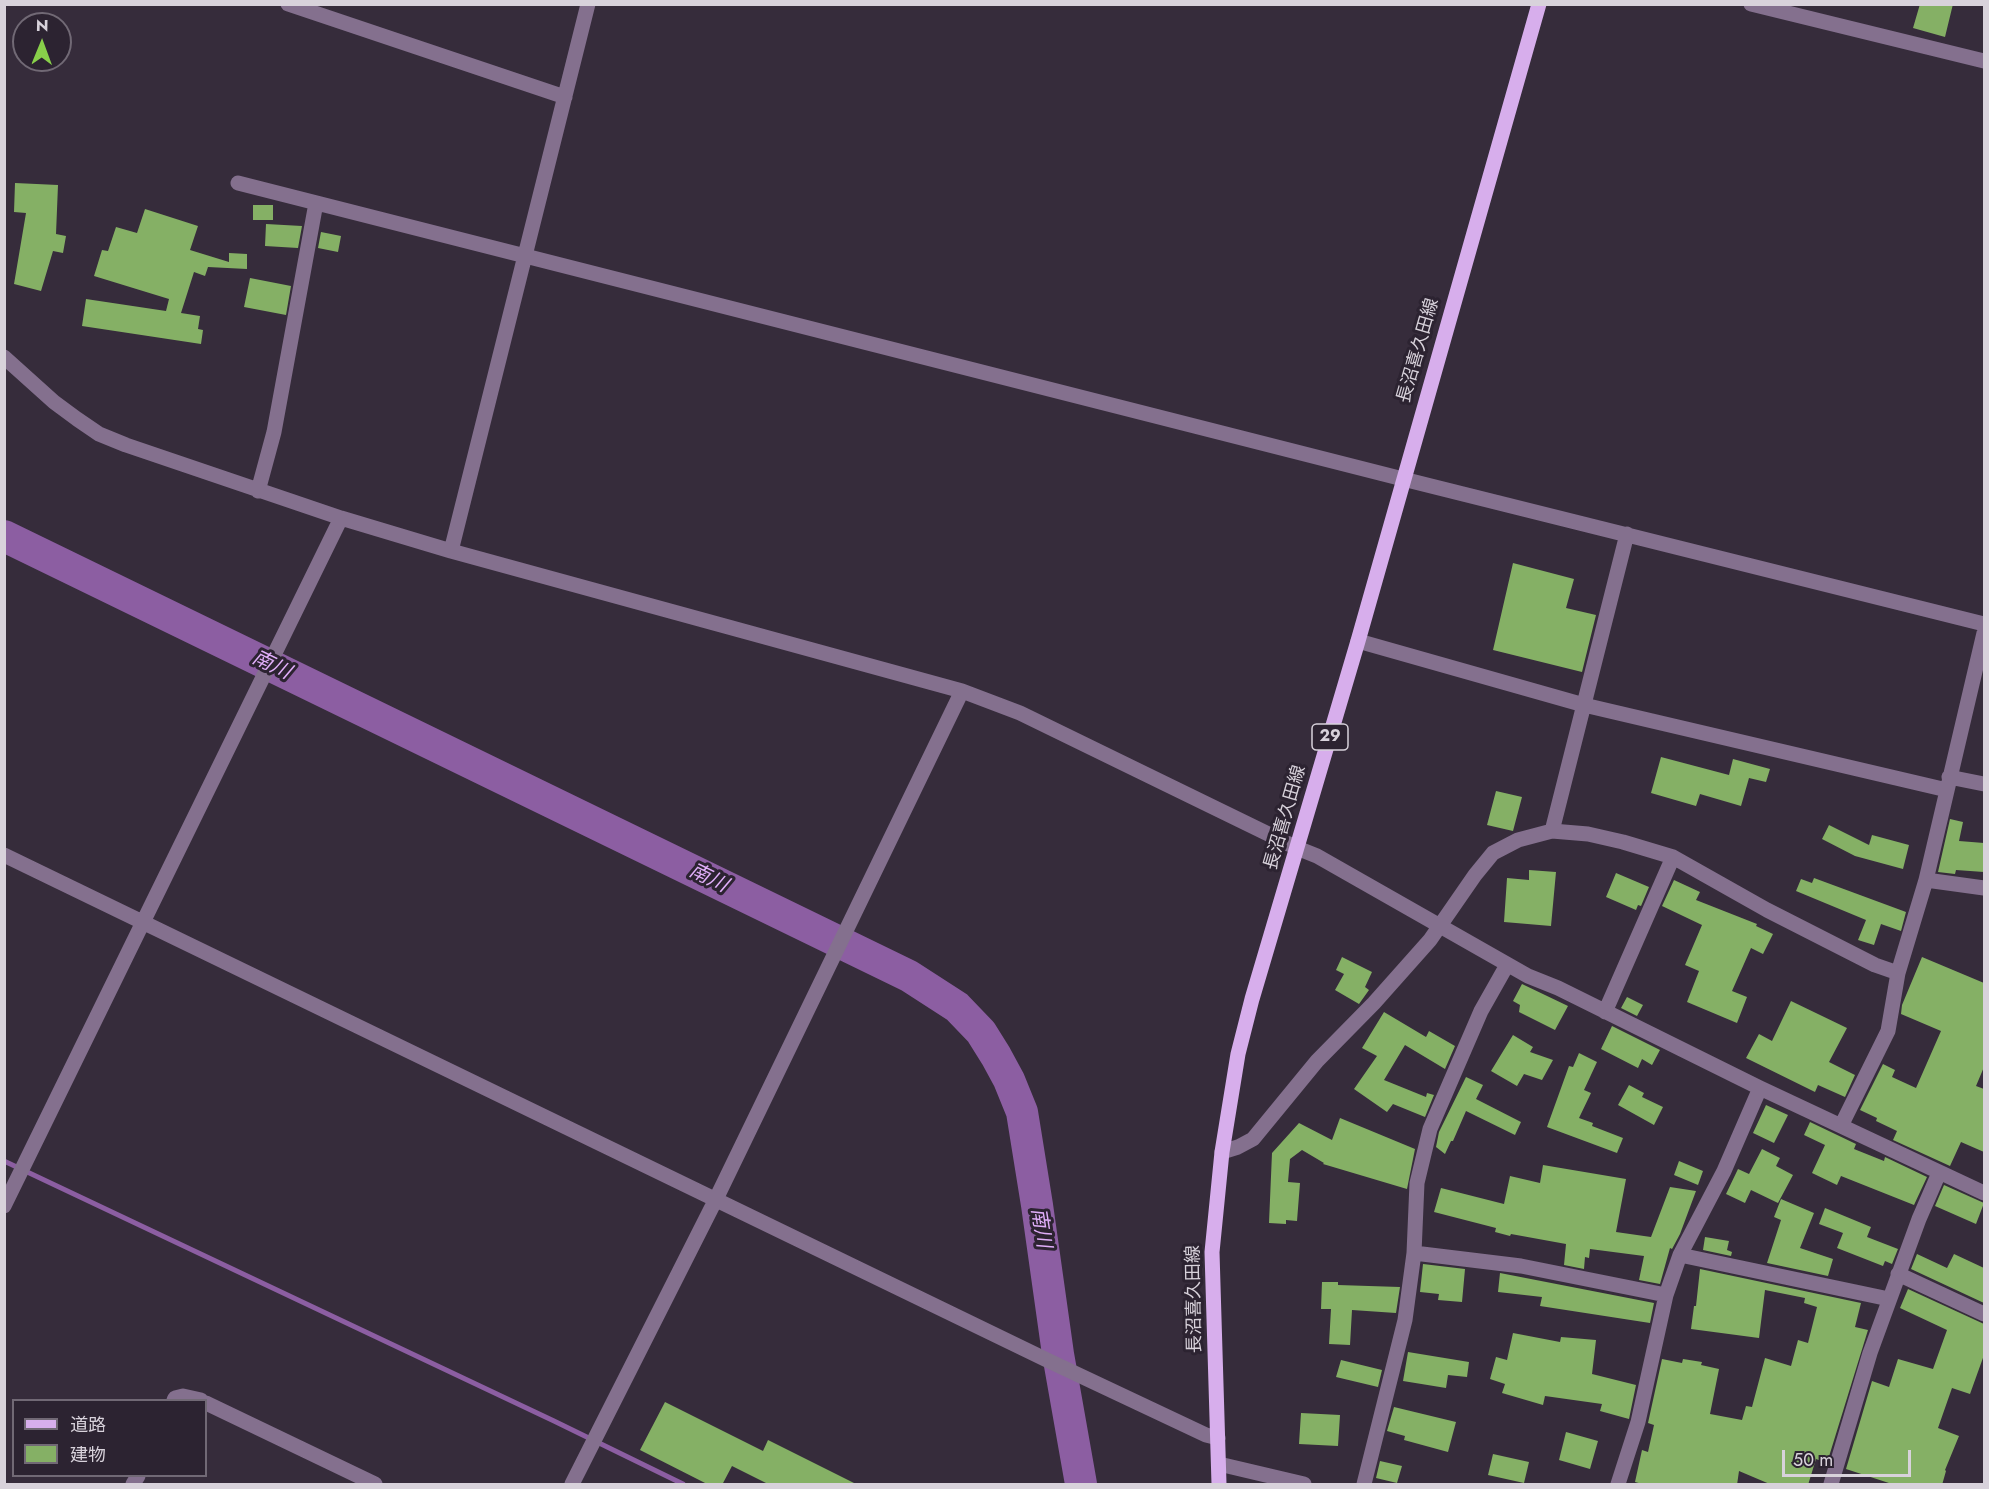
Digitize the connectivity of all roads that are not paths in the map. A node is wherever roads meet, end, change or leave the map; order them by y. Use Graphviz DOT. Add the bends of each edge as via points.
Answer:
graph roads {
  1 [pos="288,4"];
  2 [pos="588,4"];
  3 [pos="1539,4"];
  4 [pos="1751,4"];
  5 [pos="1984,61"];
  6 [pos="566,97"];
  7 [pos="238,183"];
  8 [pos="316,203"];
  9 [pos="525,256"];
  10 [pos="4,357"];
  11 [pos="1403,479"];
  12 [pos="258,491"];
  13 [pos="341,518"];
  14 [pos="1627,534"];
  15 [pos="451,551"];
  16 [pos="1984,624"];
  17 [pos="1984,633"];
  18 [pos="1358,642"];
  19 [pos="962,691"];
  20 [pos="1584,705"];
  21 [pos="1948,784"];
  22 [pos="1984,784"];
  23 [pos="1552,831"];
  24 [pos="1297,849"];
  25 [pos="4,855"];
  26 [pos="1673,857"];
  27 [pos="1926,880"];
  28 [pos="1984,888"];
  29 [pos="144,922"];
  30 [pos="1441,926"];
  31 [pos="1507,965"];
  32 [pos="1898,973"];
  33 [pos="1605,1012"];
  34 [pos="1760,1088"];
  35 [pos="1841,1126"];
  36 [pos="1222,1152"];
  37 [pos="1939,1173"];
  38 [pos="1984,1193"];
  39 [pos="716,1199"];
  40 [pos="4,1206"];
  41 [pos="1414,1253"];
  42 [pos="1680,1255"];
  43 [pos="1898,1274"];
  44 [pos="1666,1295"];
  45 [pos="1889,1299"];
  46 [pos="1984,1314"];
  47 [pos="175,1399"];
  48 [pos="194,1399"];
  49 [pos="207,1403"];
  50 [pos="1218,1438"];
  51 [pos="1219,1464"];
  52 [pos="1620,1484"];
  53 [pos="375,1485"];
  54 [pos="572,1485"];
  55 [pos="1219,1485"];
  56 [pos="1304,1485"];
  57 [pos="1364,1485"];
  58 [pos="1831,1485"];
  1 -- 6 [label="street"];
  2 -- 6 [label="street"];
  3 -- 11 [label="main road, 長沼喜久田線 / 29"];
  4 -- 5 [label="street"];
  6 -- 9 [label="street"];
  7 -- 8 [label="street"];
  8 -- 9 [label="street"];
  8 -- 12 [label="street" via="274,432"];
  9 -- 11 [label="street"];
  9 -- 15 [label="street"];
  10 -- 12 [label="street" via="54,402 99,434"];
  11 -- 14 [label="street"];
  11 -- 18 [label="main road, 長沼喜久田線 / 29"];
  12 -- 13 [label="street"];
  13 -- 15 [label="street"];
  13 -- 29 [label="street"];
  14 -- 16 [label="street"];
  14 -- 20 [label="street"];
  15 -- 19 [label="street"];
  17 -- 21 [label="street"];
  18 -- 20 [label="street"];
  18 -- 24 [label="main road, 長沼喜久田線 / 29"];
  19 -- 24 [label="street" via="1020,713"];
  19 -- 39 [label="street"];
  20 -- 21 [label="street"];
  20 -- 23 [label="street"];
  21 -- 22 [label="street"];
  21 -- 27 [label="street"];
  23 -- 26 [label="street" via="1588,834"];
  23 -- 30 [label="street" via="1518,840 1493,853"];
  24 -- 30 [label="street" via="1317,856"];
  24 -- 36 [label="main road, 長沼喜久田線 / 29" via="1238,1054"];
  25 -- 29 [label="street"];
  26 -- 32 [label="street" via="1777,915"];
  26 -- 33 [label="street"];
  27 -- 28 [label="street"];
  27 -- 32 [label="street"];
  29 -- 39 [label="street"];
  29 -- 40 [label="street"];
  30 -- 31 [label="street"];
  30 -- 36 [label="street" via="1317,1061 1253,1139"];
  31 -- 33 [label="street"];
  31 -- 41 [label="street" via="1481,1011 1430,1129 1417,1183"];
  32 -- 35 [label="street" via="1888,1031"];
  33 -- 34 [label="street"];
  34 -- 35 [label="street"];
  34 -- 42 [label="street" via="1724,1171"];
  35 -- 37 [label="street"];
  36 -- 50 [label="main road, 長沼喜久田線 / 29" via="1212,1252"];
  37 -- 38 [label="street"];
  37 -- 43 [label="street"];
  39 -- 50 [label="street" via="1049,1361"];
  39 -- 54 [label="street"];
  41 -- 44 [label="street" via="1521,1266"];
  41 -- 57 [label="street" via="1405,1320"];
  42 -- 44 [label="street"];
  42 -- 45 [label="street"];
  43 -- 45 [label="street"];
  43 -- 46 [label="street"];
  44 -- 52 [label="street"];
  45 -- 58 [label="street"];
  47 -- 48 [label="street"];
  49 -- 53 [label="street"];
  50 -- 51 [label="main road, 長沼喜久田線 / 29"];
  51 -- 55 [label="main road, 長沼喜久田線 / 29"];
  51 -- 56 [label="street"];
}
